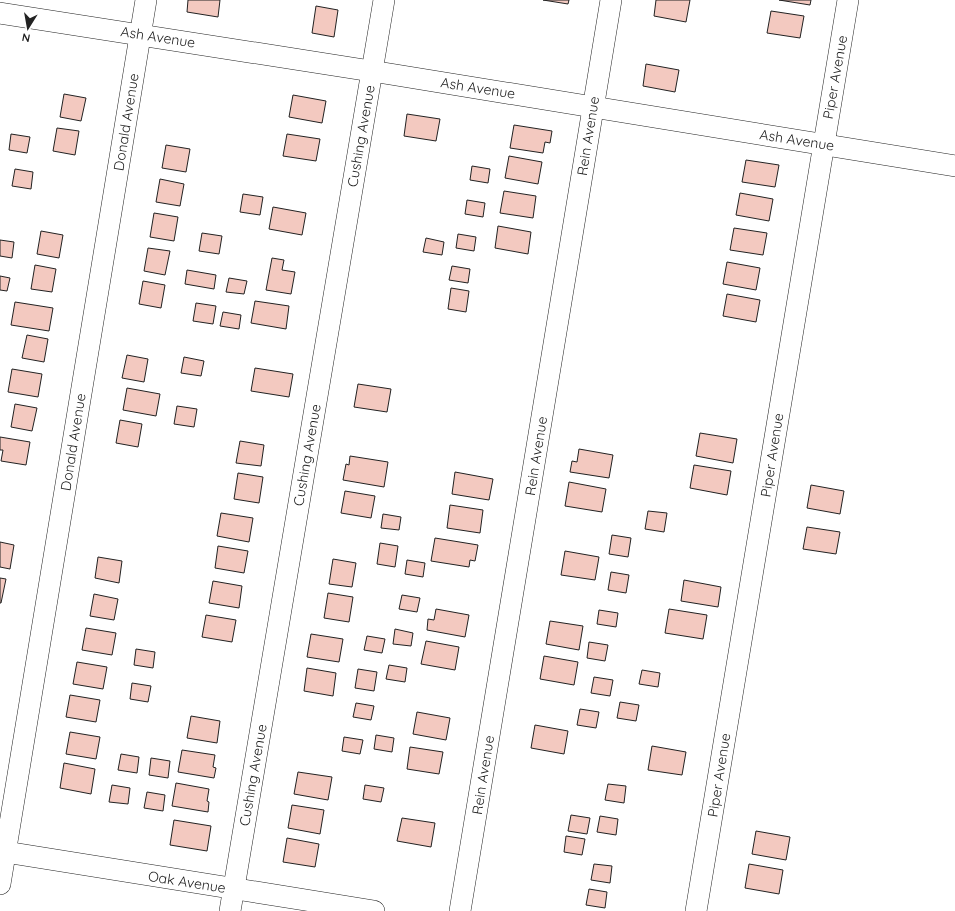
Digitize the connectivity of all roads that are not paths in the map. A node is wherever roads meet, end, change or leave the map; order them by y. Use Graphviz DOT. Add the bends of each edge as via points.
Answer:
graph roads {
  1 [pos="146,0"];
  2 [pos="384,0"];
  3 [pos="611,0"];
  4 [pos="848,0"];
  5 [pos="0,13"];
  6 [pos="140,35"];
  7 [pos="372,71"];
  8 [pos="593,107"];
  9 [pos="824,144"];
  10 [pos="955,166"];
  11 [pos="3,852"];
  12 [pos="0,884"];
  13 [pos="234,889"];
  14 [pos="230,911"];
  15 [pos="374,911"];
  16 [pos="460,911"];
  17 [pos="696,911"];
  1 -- 6 [label="street, Donald Avenue"];
  2 -- 7 [label="street, Cushing Avenue"];
  3 -- 8 [label="street, Rein Avenue"];
  4 -- 9 [label="street, Piper Avenue"];
  5 -- 6 [label="street, Ash Avenue"];
  6 -- 7 [label="street, Ash Avenue"];
  6 -- 11 [label="street, Donald Avenue"];
  7 -- 8 [label="street, Ash Avenue"];
  7 -- 13 [label="street, Cushing Avenue"];
  8 -- 9 [label="street, Ash Avenue"];
  8 -- 16 [label="street, Rein Avenue"];
  9 -- 10 [label="street, Ash Avenue"];
  9 -- 17 [label="street, Piper Avenue"];
  11 -- 12 [label="street, Donald Avenue"];
  11 -- 13 [label="street, Oak Avenue"];
  13 -- 14 [label="street, Cushing Avenue"];
  13 -- 15 [label="street, Oak Avenue"];
}
